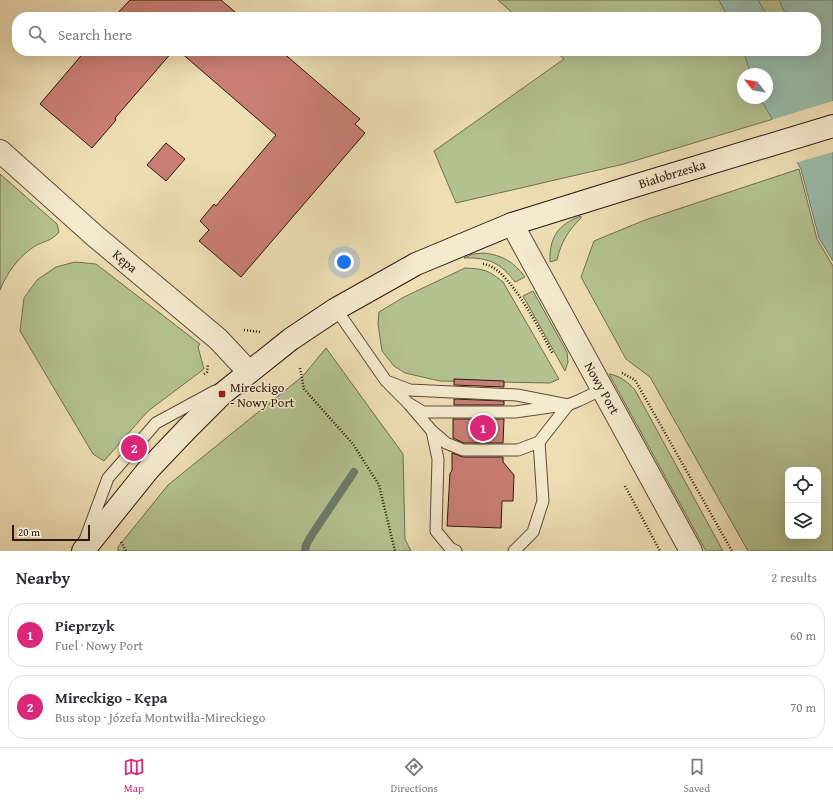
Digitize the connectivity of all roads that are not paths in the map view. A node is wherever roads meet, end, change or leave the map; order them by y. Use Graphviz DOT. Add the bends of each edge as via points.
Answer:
graph roads {
  1 [pos="833,126"];
  2 [pos="0,151"];
  3 [pos="512,224"];
  4 [pos="336,309"];
  5 [pos="249,372"];
  6 [pos="386,381"];
  7 [pos="603,389"];
  8 [pos="408,403"];
  9 [pos="568,405"];
  10 [pos="432,431"];
  11 [pos="539,442"];
  12 [pos="82,551"];
  13 [pos="456,551"];
  14 [pos="514,551"];
  15 [pos="692,551"];
  1 -- 3 [label="main road, Białobrzeska"];
  2 -- 5 [label="main road, Kępa" via="218,339"];
  3 -- 4 [label="main road, Białobrzeska" via="416,264"];
  3 -- 7 [label="main road, Nowy Port"];
  4 -- 5 [label="main road, Białobrzeska" via="291,339"];
  4 -- 6 [label="lane"];
  5 -- 12 [label="main road, Białobrzeska" via="222,394 148,470"];
  6 -- 8 [label="lane"];
  6 -- 9 [label="lane" via="410,390 517,395"];
  7 -- 9 [label="lane"];
  7 -- 15 [label="main road, Nowy Port"];
  8 -- 9 [label="lane" via="423,412 515,412"];
  8 -- 10 [label="lane"];
  9 -- 11 [label="lane"];
  10 -- 11 [label="lane" via="446,443 463,450 518,450"];
  10 -- 13 [label="lane" via="438,459 436,531 450,548"];
  11 -- 14 [label="lane" via="543,501 533,532"];
}
